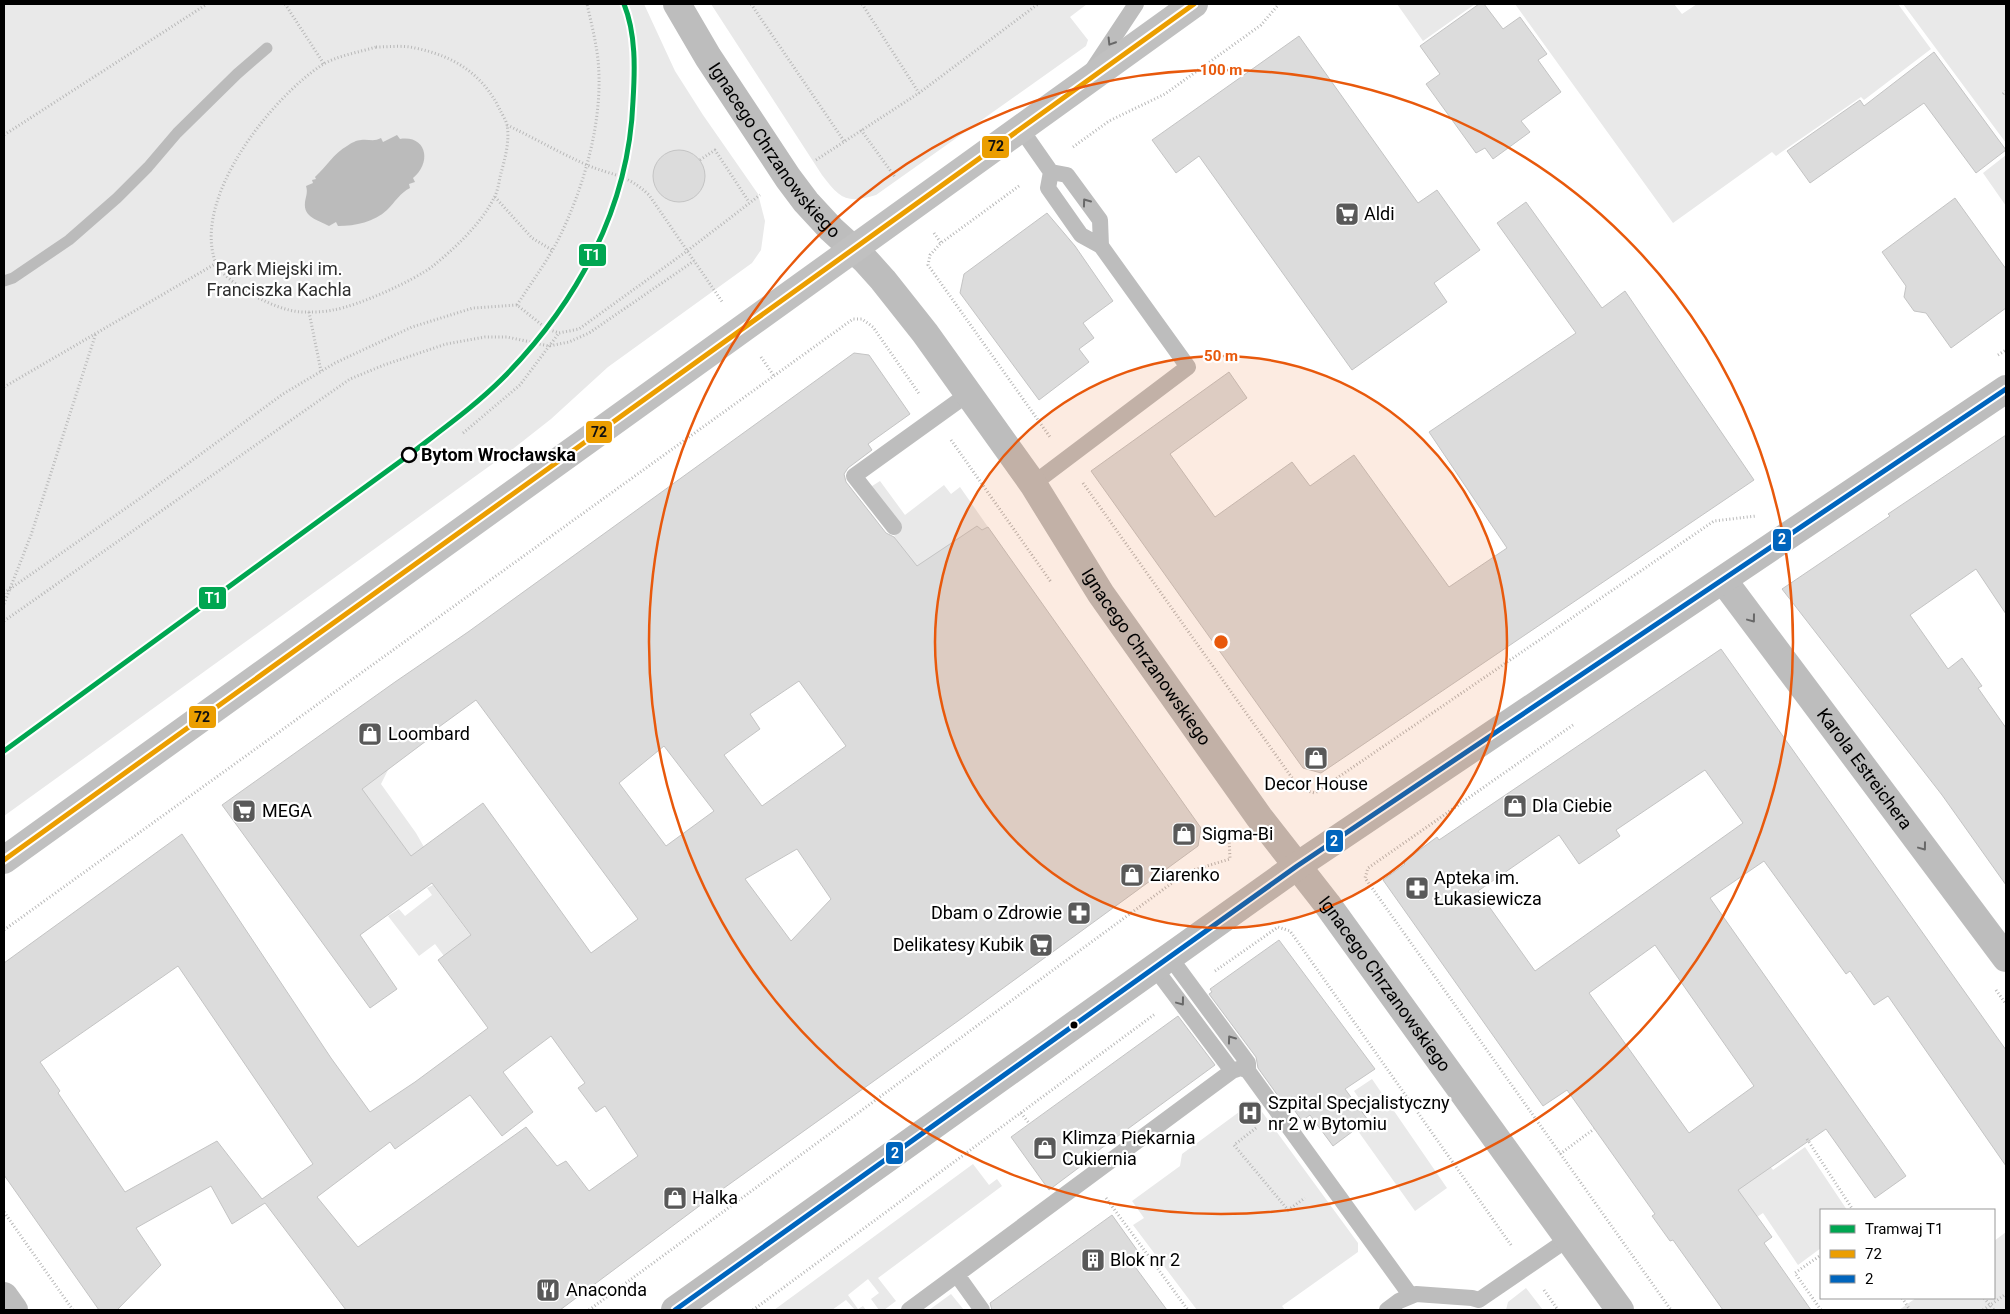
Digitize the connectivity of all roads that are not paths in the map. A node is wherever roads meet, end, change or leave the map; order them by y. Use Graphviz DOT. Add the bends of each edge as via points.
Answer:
graph roads {
  1 [pos="677,4"];
  2 [pos="1136,4"];
  3 [pos="1194,4"];
  4 [pos="1086,81"];
  5 [pos="1021,129"];
  6 [pos="1049,169"];
  7 [pos="1101,246"];
  8 [pos="853,250"];
  9 [pos="2006,389"];
  10 [pos="968,394"];
  11 [pos="1033,484"];
  12 [pos="894,527"];
  13 [pos="1723,580"];
  14 [pos="4,860"];
  15 [pos="1297,866"];
  16 [pos="2006,958"];
  17 [pos="1161,961"];
  18 [pos="1240,1071"];
  19 [pos="1568,1238"];
  20 [pos="957,1275"];
  21 [pos="4,1296"];
  22 [pos="1411,1296"];
  23 [pos="14,1310"];
  24 [pos="675,1310"];
  25 [pos="909,1310"];
  26 [pos="982,1310"];
  27 [pos="1387,1310"];
  28 [pos="1620,1310"];
  1 -- 8 [label="street, Ignacego Chrzanowskiego" via="788,178 812,209"];
  2 -- 4 [label="lane, one-way"];
  3 -- 4 [label="main road"];
  4 -- 5 [label="main road"];
  5 -- 6 [label="lane"];
  5 -- 8 [label="main road"];
  6 -- 7 [label="lane" via="1048,188 1081,235"];
  7 -- 6 [label="lane, one-way" via="1100,220 1067,176"];
  7 -- 11 [label="lane" via="1188,367"];
  8 -- 10 [label="street, Ignacego Chrzanowskiego" via="904,304"];
  8 -- 14 [label="main road"];
  9 -- 13 [label="street"];
  10 -- 11 [label="street, Ignacego Chrzanowskiego"];
  10 -- 12 [label="lane" via="854,476"];
  11 -- 15 [label="street, Ignacego Chrzanowskiego" via="1101,594 1259,818"];
  13 -- 15 [label="street"];
  13 -- 16 [label="street, Karola Estreichera, one-way"];
  15 -- 17 [label="street"];
  15 -- 19 [label="street, Ignacego Chrzanowskiego"];
  17 -- 18 [label="lane" via="1248,1062"];
  17 -- 24 [label="street"];
  18 -- 20 [label="lane" via="1090,1176"];
  18 -- 22 [label="lane" via="1278,1111"];
  19 -- 22 [label="lane" via="1479,1300"];
  19 -- 28 [label="street, Ignacego Chrzanowskiego"];
  20 -- 25 [label="lane"];
  20 -- 26 [label="lane"];
  21 -- 23 [label="street"];
  22 -- 27 [label="lane"];
}
